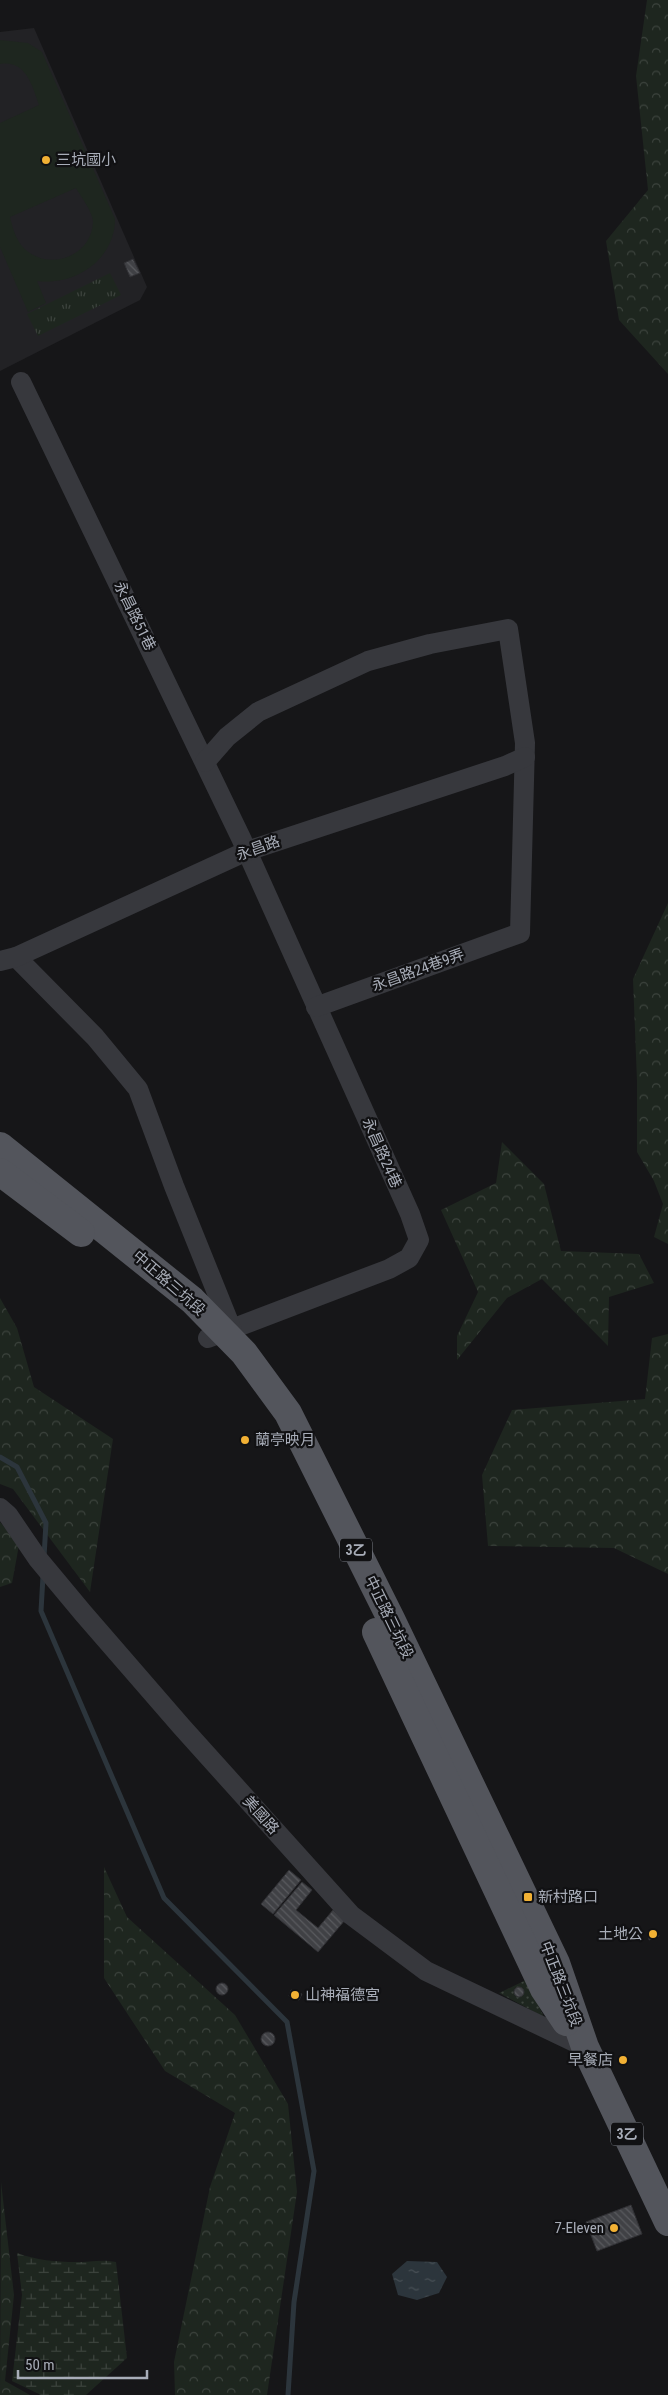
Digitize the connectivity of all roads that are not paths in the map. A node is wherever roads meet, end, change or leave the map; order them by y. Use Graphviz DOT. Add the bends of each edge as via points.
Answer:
graph roads {
  1 [pos="22,382"];
  2 [pos="525,757"];
  3 [pos="205,762"];
  4 [pos="247,851"];
  5 [pos="8,959"];
  6 [pos="316,1007"];
  7 [pos="0,1146"];
  8 [pos="0,1172"];
  9 [pos="221,1334"];
  10 [pos="0,1508"];
  11 [pos="585,2047"];
  12 [pos="668,2222"];
  1 -- 3 [label="street, 永昌路51巷"];
  2 -- 3 [label="street" via="508,629 430,644 368,661 258,712 227,737"];
  2 -- 4 [label="street, 永昌路"];
  2 -- 6 [label="street, 永昌路24巷9弄" via="520,934"];
  3 -- 4 [label="street, 永昌路51巷"];
  4 -- 5 [label="street, 永昌路"];
  4 -- 6 [label="street, 永昌路24巷"];
  5 -- 9 [label="street" via="95,1037 138,1089 174,1186"];
  6 -- 9 [label="street, 永昌路24巷" via="419,1240 409,1258 389,1269"];
  7 -- 9 [label="main road, 中正路三坑段 / 3乙" via="192,1300"];
  8 -- 9 [label="main road, 中正路三坑段 / 3乙" via="179,1310"];
  9 -- 11 [label="main road, 中正路三坑段 / 3乙" via="244,1353 288,1413 556,1963"];
  10 -- 11 [label="street, 美國路" via="54,1579 180,1726 351,1915 426,1971"];
  11 -- 12 [label="main road, 中正路三坑段 / 3乙"];
}
